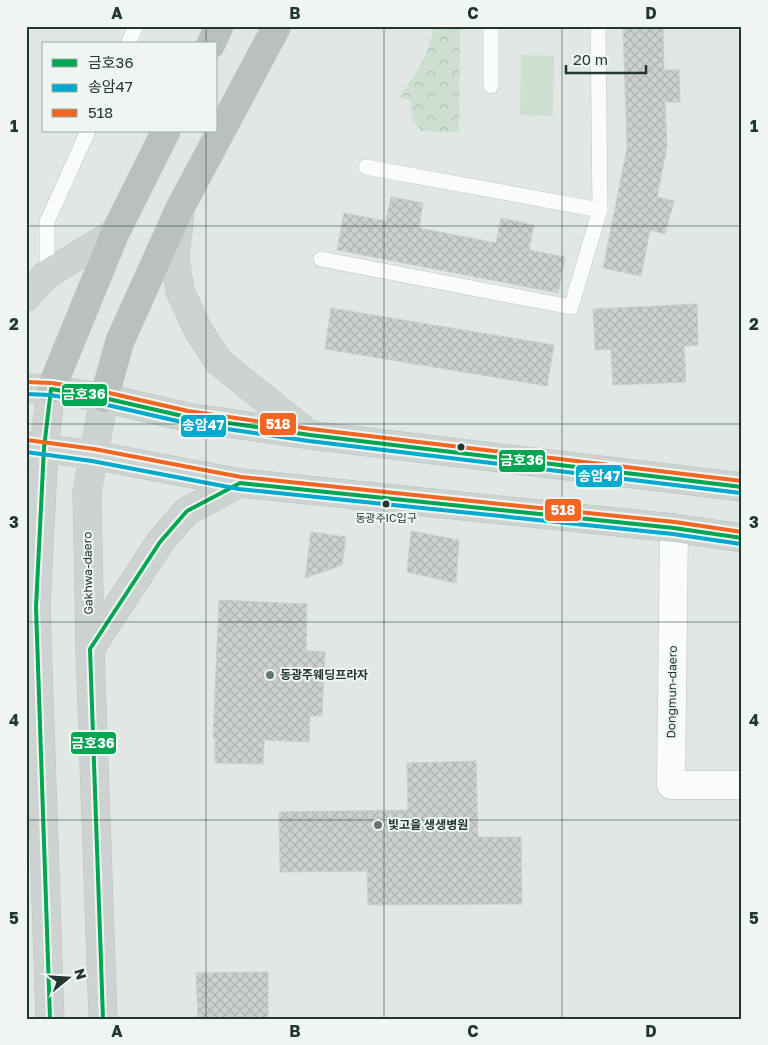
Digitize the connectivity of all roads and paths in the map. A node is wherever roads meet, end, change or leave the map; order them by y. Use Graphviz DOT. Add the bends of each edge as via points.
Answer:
graph roads {
  1 [pos="136,26"];
  2 [pos="220,26"];
  3 [pos="277,26"];
  4 [pos="491,26"];
  5 [pos="598,26"];
  6 [pos="129,42"];
  7 [pos="212,42"];
  8 [pos="491,86"];
  9 [pos="88,132"];
  10 [pos="166,132"];
  11 [pos="366,167"];
  12 [pos="180,208"];
  13 [pos="600,210"];
  14 [pos="115,233"];
  15 [pos="321,259"];
  16 [pos="47,274"];
  17 [pos="26,296"];
  18 [pos="39,388"];
  19 [pos="104,398"];
  20 [pos="310,435"];
  21 [pos="35,447"];
  22 [pos="93,455"];
  23 [pos="240,483"];
  24 [pos="742,487"];
  25 [pos="33,518"];
  26 [pos="674,528"];
  27 [pos="742,538"];
  28 [pos="90,649"];
  29 [pos="742,785"];
  30 [pos="50,1019"];
  31 [pos="103,1019"];
  1 -- 6 [label="lane"];
  2 -- 7 [label="highway"];
  3 -- 12 [label="highway"];
  4 -- 8 [label="lane"];
  5 -- 13 [label="lane"];
  9 -- 16 [label="lane" via="47,222"];
  10 -- 14 [label="highway"];
  11 -- 13 [label="lane"];
  12 -- 19 [label="highway" via="120,341"];
  12 -- 20 [label="main road" via="176,258 180,291 198,330 219,362"];
  13 -- 15 [label="lane" via="571,307"];
  14 -- 16 [label="main road"];
  14 -- 18 [label="highway"];
  16 -- 17 [label="main road"];
  18 -- 19 [label="main road"];
  18 -- 21 [label="main road"];
  19 -- 20 [label="main road" via="188,417"];
  19 -- 22 [label="main road, Gakhwa-daero"];
  20 -- 24 [label="main road"];
  21 -- 22 [label="main road"];
  21 -- 25 [label="main road"];
  22 -- 23 [label="main road"];
  22 -- 28 [label="main road, Gakhwa-daero" via="87,492"];
  23 -- 26 [label="main road"];
  23 -- 28 [label="main road" via="187,511 160,542"];
  25 -- 30 [label="main road"];
  26 -- 27 [label="main road"];
  26 -- 29 [label="street, Dongmun-daero" via="671,785"];
  28 -- 31 [label="main road, Gakhwa-daero"];
}
